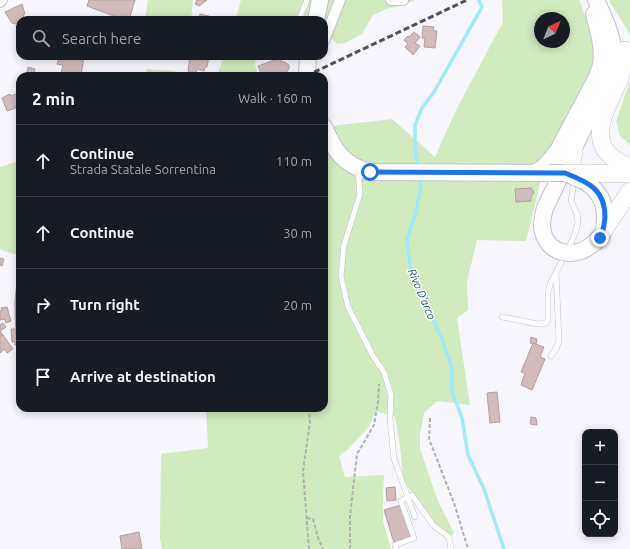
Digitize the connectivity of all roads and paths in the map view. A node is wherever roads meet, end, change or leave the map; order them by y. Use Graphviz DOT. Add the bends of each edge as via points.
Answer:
graph roads {
  1 [pos="307,0"];
  2 [pos="320,0"];
  3 [pos="340,0"];
  4 [pos="391,0"];
  5 [pos="403,0"];
  6 [pos="590,0"];
  7 [pos="596,0"];
  8 [pos="301,16"];
  9 [pos="317,16"];
  10 [pos="328,31"];
  11 [pos="625,50"];
  12 [pos="310,60"];
  13 [pos="308,72"];
  14 [pos="328,135"];
  15 [pos="579,138"];
  16 [pos="630,167"];
  17 [pos="358,169"];
  18 [pos="630,174"];
  19 [pos="546,176"];
  20 [pos="586,177"];
  21 [pos="627,199"];
  22 [pos="604,230"];
  23 [pos="565,254"];
  24 [pos="556,272"];
  25 [pos="502,316"];
  26 [pos="551,356"];
  27 [pos="379,384"];
  28 [pos="309,412"];
  29 [pos="430,418"];
  30 [pos="408,497"];
  31 [pos="415,517"];
  32 [pos="307,518"];
  33 [pos="309,549"];
  34 [pos="323,549"];
  35 [pos="350,549"];
  36 [pos="396,549"];
  37 [pos="451,549"];
  38 [pos="468,549"];
  1 -- 8 [label="lane"];
  2 -- 9 [label="main road"];
  3 -- 10 [label="street"];
  4 -- 5 [label="street"];
  6 -- 19 [label="main road" via="598,27 601,65 557,152 545,166"];
  7 -- 11 [label="main road" via="614,20"];
  7 -- 15 [label="main road" via="611,35 612,65"];
  11 -- 16 [label="highway" via="619,80 600,127 601,142 609,154 621,164"];
  12 -- 13 [label="main road"];
  14 -- 17 [label="main road" via="346,161"];
  15 -- 19 [label="main road"];
  15 -- 23 [label="lane" via="579,162 571,201 578,222"];
  17 -- 19 [label="main road" via="394,173"];
  17 -- 30 [label="lane" via="360,194 344,244 341,276 348,307 384,372 391,395 390,418 394,459"];
  18 -- 20 [label="highway"];
  19 -- 20 [label="highway, bridge"];
  19 -- 23 [label="main road" via="542,228 546,239"];
  20 -- 22 [label="main road" via="604,204"];
  21 -- 22 [label="highway"];
  22 -- 23 [label="main road" via="600,238 583,251"];
  23 -- 24 [label="lane"];
  24 -- 25 [label="lane" via="548,292 546,323 538,324"];
  24 -- 26 [label="lane" via="559,340"];
  27 -- 35 [label="path" via="374,425 358,454 350,516"];
  28 -- 32 [label="path" via="303,471"];
  29 -- 38 [label="path" via="429,439 454,503"];
  30 -- 31 [label="lane"];
  30 -- 36 [label="lane" via="401,501 414,538 395,545"];
  30 -- 37 [label="lane" via="412,495 433,525 449,537"];
  32 -- 33 [label="path"];
  32 -- 34 [label="path" via="313,519"];
}
